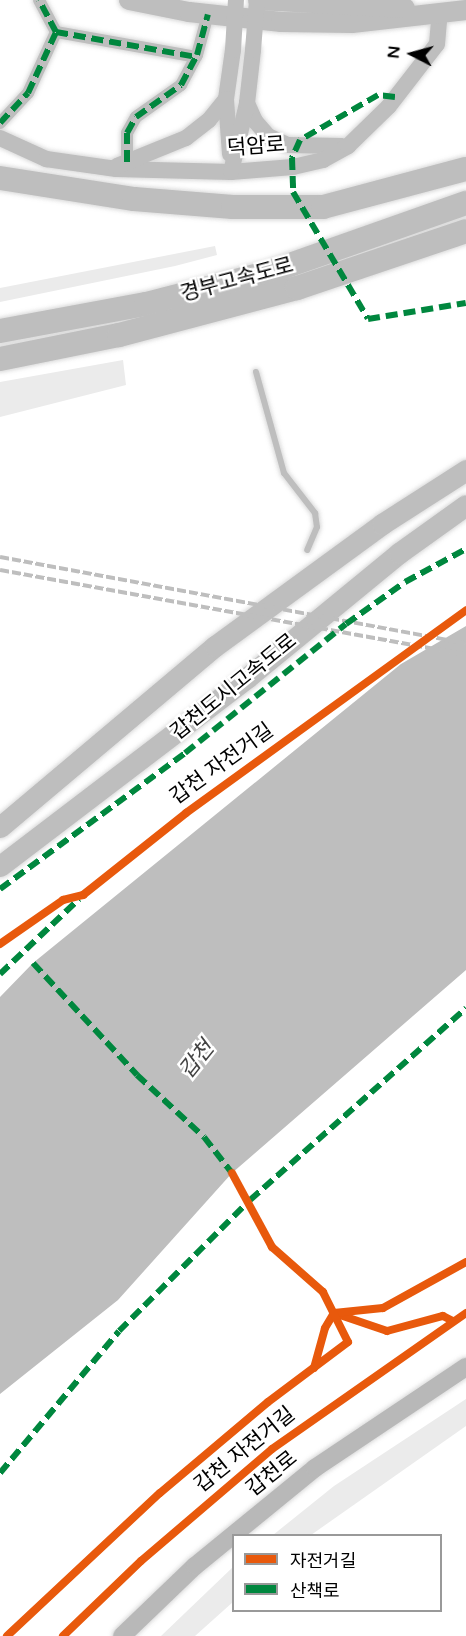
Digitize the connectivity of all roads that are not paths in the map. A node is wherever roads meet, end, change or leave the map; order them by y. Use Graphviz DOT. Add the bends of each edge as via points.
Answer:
graph roads {
  1 [pos="39,0"];
  2 [pos="129,0"];
  3 [pos="237,0"];
  4 [pos="257,0"];
  5 [pos="466,10"];
  6 [pos="440,12"];
  7 [pos="208,14"];
  8 [pos="56,32"];
  9 [pos="196,57"];
  10 [pos="226,99"];
  11 [pos="247,103"];
  12 [pos="0,123"];
  13 [pos="0,138"];
  14 [pos="348,146"];
  15 [pos="127,162"];
  16 [pos="109,169"];
  17 [pos="466,169"];
  18 [pos="231,172"];
  19 [pos="0,178"];
  20 [pos="466,203"];
  21 [pos="466,231"];
  22 [pos="0,331"];
  23 [pos="0,359"];
  24 [pos="256,372"];
  25 [pos="466,470"];
  26 [pos="466,505"];
  27 [pos="307,550"];
  28 [pos="0,827"];
  29 [pos="0,867"];
  30 [pos="466,1367"];
  31 [pos="234,1534"];
  32 [pos="232,1536"];
  33 [pos="122,1636"];
  1 -- 8 [label="street"];
  2 -- 7 [label="main road"];
  3 -- 10 [label="street, bridge"];
  4 -- 6 [label="main road"];
  4 -- 11 [label="street, bridge"];
  5 -- 6 [label="main road"];
  6 -- 7 [label="main road" via="352,23"];
  6 -- 14 [label="street, 덕암로" via="437,44 389,106"];
  7 -- 9 [label="street"];
  8 -- 9 [label="street"];
  8 -- 12 [label="street" via="28,93"];
  9 -- 15 [label="street" via="181,85 136,117 127,133"];
  10 -- 15 [label="street" via="209,120 186,138"];
  10 -- 18 [label="street"];
  11 -- 14 [label="street" via="255,122 268,136 287,145"];
  11 -- 18 [label="street"];
  13 -- 16 [label="street, 덕암로" via="46,159"];
  14 -- 18 [label="street, 덕암로" via="323,160 293,167"];
  15 -- 16 [label="street"];
  16 -- 18 [label="street, 덕암로"];
  17 -- 19 [label="highway" via="323,207 233,207 134,199"];
  20 -- 22 [label="highway, 경부고속도로" via="267,273 146,304"];
  21 -- 23 [label="highway, 경부고속도로" via="297,288 119,335"];
  24 -- 27 [label="lane" via="284,473 315,513 317,528"];
  25 -- 28 [label="highway, 갑천도시고속도로" via="382,524 215,646"];
  26 -- 29 [label="highway, 갑천도시고속도로" via="399,553 248,677"];
  30 -- 31 [label="main road, 갑천로" via="315,1468"];
  32 -- 33 [label="main road, 갑천로"];
}
